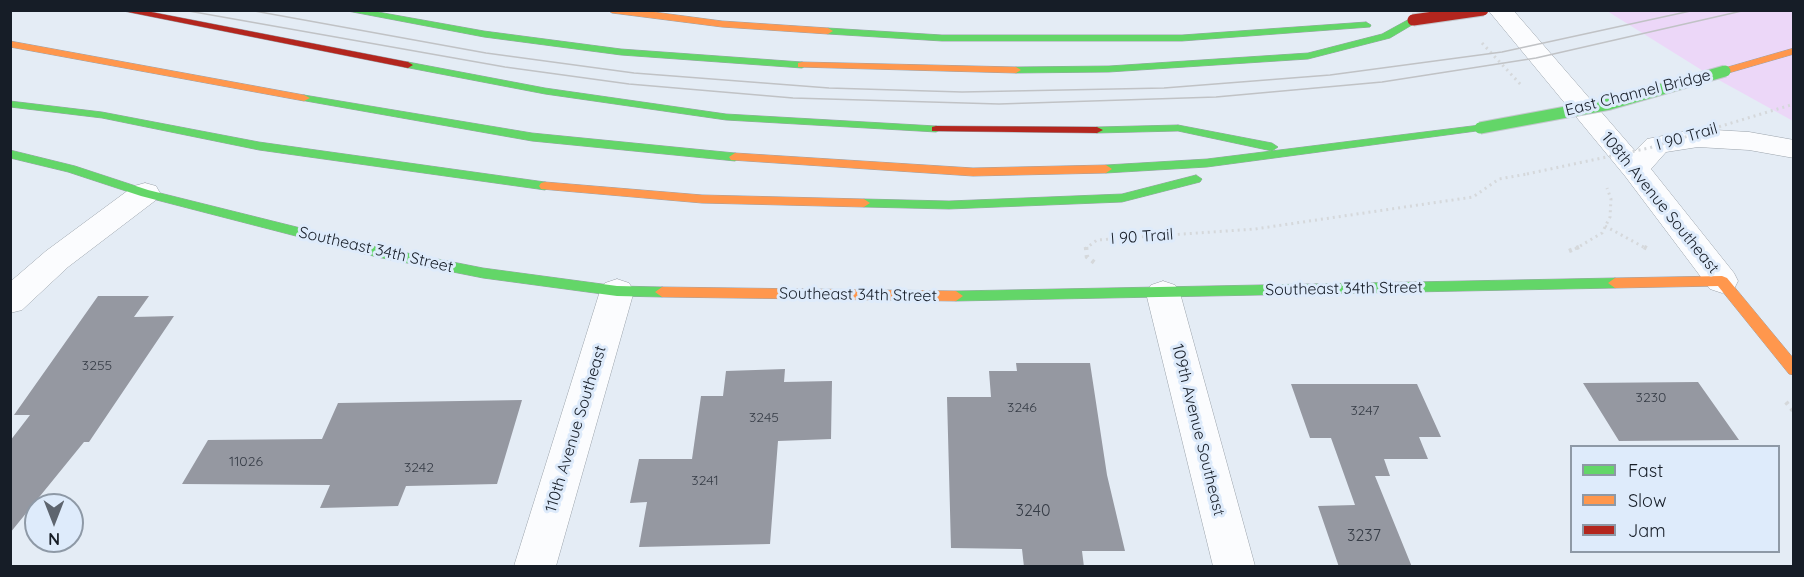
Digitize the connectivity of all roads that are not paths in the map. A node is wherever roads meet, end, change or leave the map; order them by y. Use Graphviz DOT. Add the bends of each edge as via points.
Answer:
graph roads {
  1 [pos="123,10"];
  2 [pos="347,10"];
  3 [pos="612,10"];
  4 [pos="1483,10"];
  5 [pos="1500,10"];
  6 [pos="1390,15"];
  7 [pos="1413,20"];
  8 [pos="10,44"];
  9 [pos="1794,51"];
  10 [pos="10,104"];
  11 [pos="1794,149"];
  12 [pos="1300,153"];
  13 [pos="10,154"];
  14 [pos="1635,170"];
  15 [pos="145,193"];
  16 [pos="1722,281"];
  17 [pos="617,291"];
  18 [pos="1163,292"];
  19 [pos="10,301"];
  20 [pos="1794,370"];
  21 [pos="535,567"];
  22 [pos="1234,567"];
  1 -- 12 [label="main road" via="514,85 715,115 911,129 1178,128"];
  2 -- 7 [label="main road" via="621,52 791,65 940,70 1109,69 1262,61 1308,56 1386,36"];
  3 -- 7 [label="main road" via="722,24 942,38 1182,38"];
  4 -- 7 [label="main road, bridge"];
  5 -- 14 [label="street, 108th Avenue Southeast"];
  6 -- 7 [label="main road"];
  8 -- 12 [label="main road" via="532,137 701,155 973,172 1114,170"];
  9 -- 12 [label="main road, East Channel Bridge, bridge" via="1610,104 1480,128"];
  10 -- 12 [label="main road" via="401,167 562,188 702,199 949,206 1122,198"];
  11 -- 14 [label="street" via="1698,138 1657,145"];
  13 -- 15 [label="main road, Southeast 34th Street"];
  14 -- 16 [label="street, 108th Avenue Southeast"];
  15 -- 17 [label="main road, Southeast 34th Street" via="387,254 483,273"];
  15 -- 19 [label="street" via="57,259"];
  16 -- 18 [label="main road, Southeast 34th Street"];
  16 -- 20 [label="main road, 108th Avenue Southeast"];
  17 -- 18 [label="main road, Southeast 34th Street" via="992,297"];
  17 -- 21 [label="street, 110th Avenue Southeast"];
  18 -- 22 [label="street, 109th Avenue Southeast"];
}
